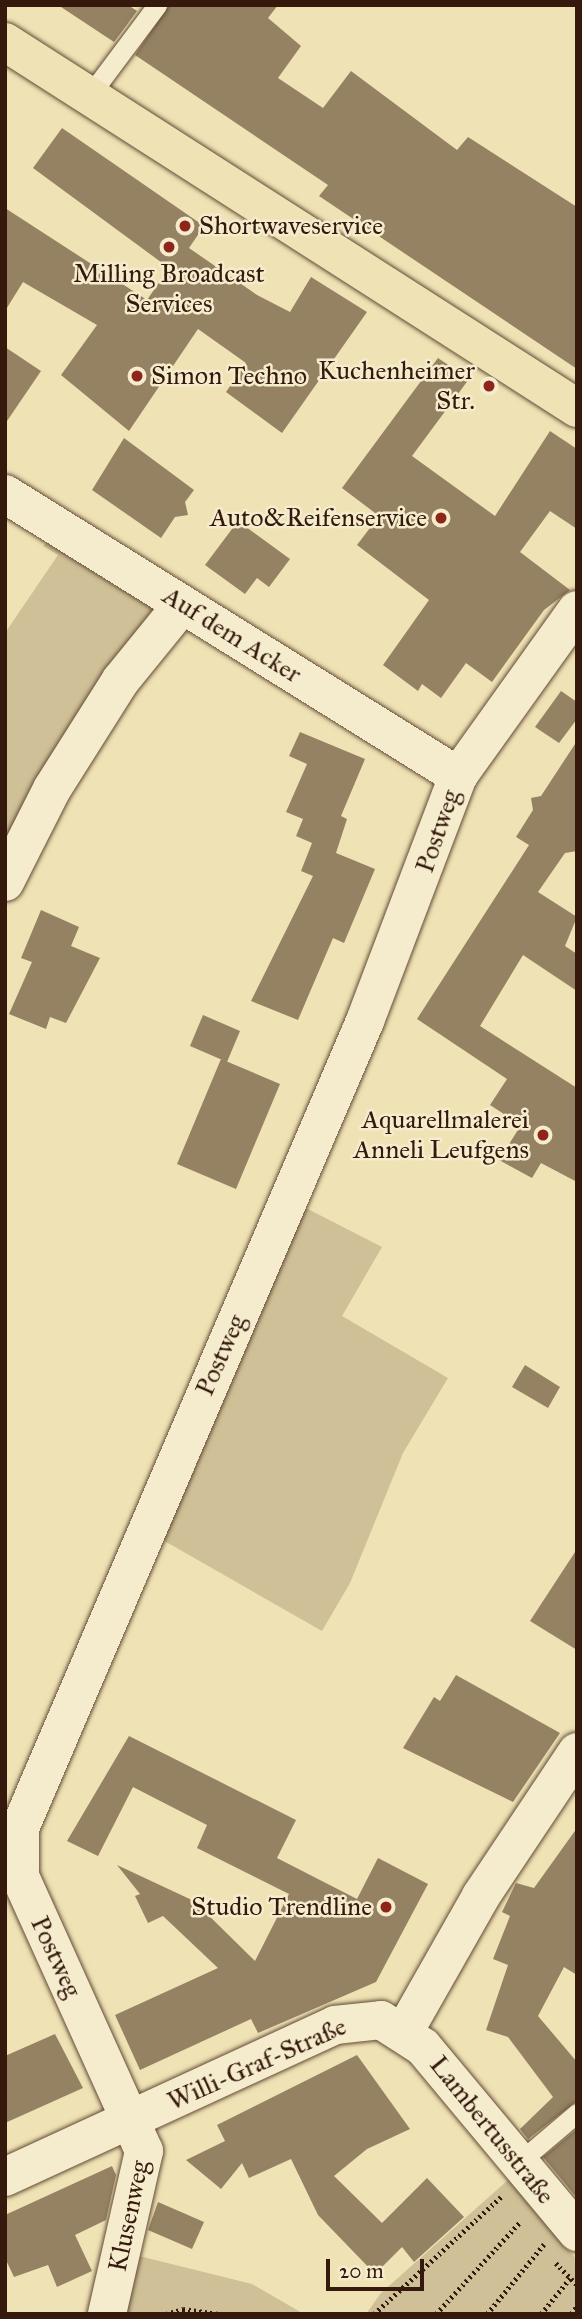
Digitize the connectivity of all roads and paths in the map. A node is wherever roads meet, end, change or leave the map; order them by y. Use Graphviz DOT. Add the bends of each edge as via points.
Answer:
graph roads {
  1 [pos="157,5"];
  2 [pos="5,42"];
  3 [pos="89,96"];
  4 [pos="577,408"];
  5 [pos="5,494"];
  6 [pos="182,605"];
  7 [pos="577,610"];
  8 [pos="458,776"];
  9 [pos="5,882"];
  10 [pos="577,1752"];
  11 [pos="404,2030"];
  12 [pos="577,2113"];
  13 [pos="132,2119"];
  14 [pos="519,2162"];
  15 [pos="5,2177"];
  16 [pos="508,2205"];
  17 [pos="514,2213"];
  18 [pos="521,2221"];
  19 [pos="528,2230"];
  20 [pos="535,2239"];
  21 [pos="566,2246"];
  22 [pos="542,2247"];
  23 [pos="577,2274"];
  24 [pos="570,2278"];
  25 [pos="577,2285"];
  26 [pos="577,2306"];
  27 [pos="107,2314"];
  28 [pos="166,2314"];
  29 [pos="219,2314"];
  30 [pos="374,2314"];
  31 [pos="436,2314"];
  32 [pos="487,2314"];
  33 [pos="541,2314"];
  34 [pos="571,2314"];
  1 -- 3 [label="lane"];
  2 -- 3 [label="main road"];
  3 -- 4 [label="main road"];
  5 -- 6 [label="street, Auf dem Acker"];
  6 -- 8 [label="street, Auf dem Acker"];
  6 -- 9 [label="street" via="121,680 52,789"];
  7 -- 8 [label="street, Postweg"];
  8 -- 13 [label="street, Postweg" via="365,1021 20,1828 20,1877"];
  10 -- 11 [label="street" via="481,1896"];
  11 -- 13 [label="street, Willi-Graf-Straße" via="369,2019 335,2025"];
  11 -- 14 [label="street, Lambertusstraße"];
  12 -- 14 [label="lane"];
  13 -- 15 [label="street, Willi-Graf-Straße"];
  13 -- 27 [label="street, Klusenweg" via="143,2168"];
  14 -- 21 [label="street, Lambertusstraße"];
  16 -- 30 [label="path" via="501,2196"];
  17 -- 18 [label="path"];
  18 -- 19 [label="path"];
  18 -- 31 [label="path"];
  20 -- 22 [label="path"];
  21 -- 22 [label="path"];
  21 -- 23 [label="path"];
  22 -- 24 [label="path"];
  22 -- 32 [label="path"];
  24 -- 25 [label="path"];
  24 -- 33 [label="path"];
  26 -- 34 [label="path"];
  28 -- 29 [label="path" via="183,2309"];
}
